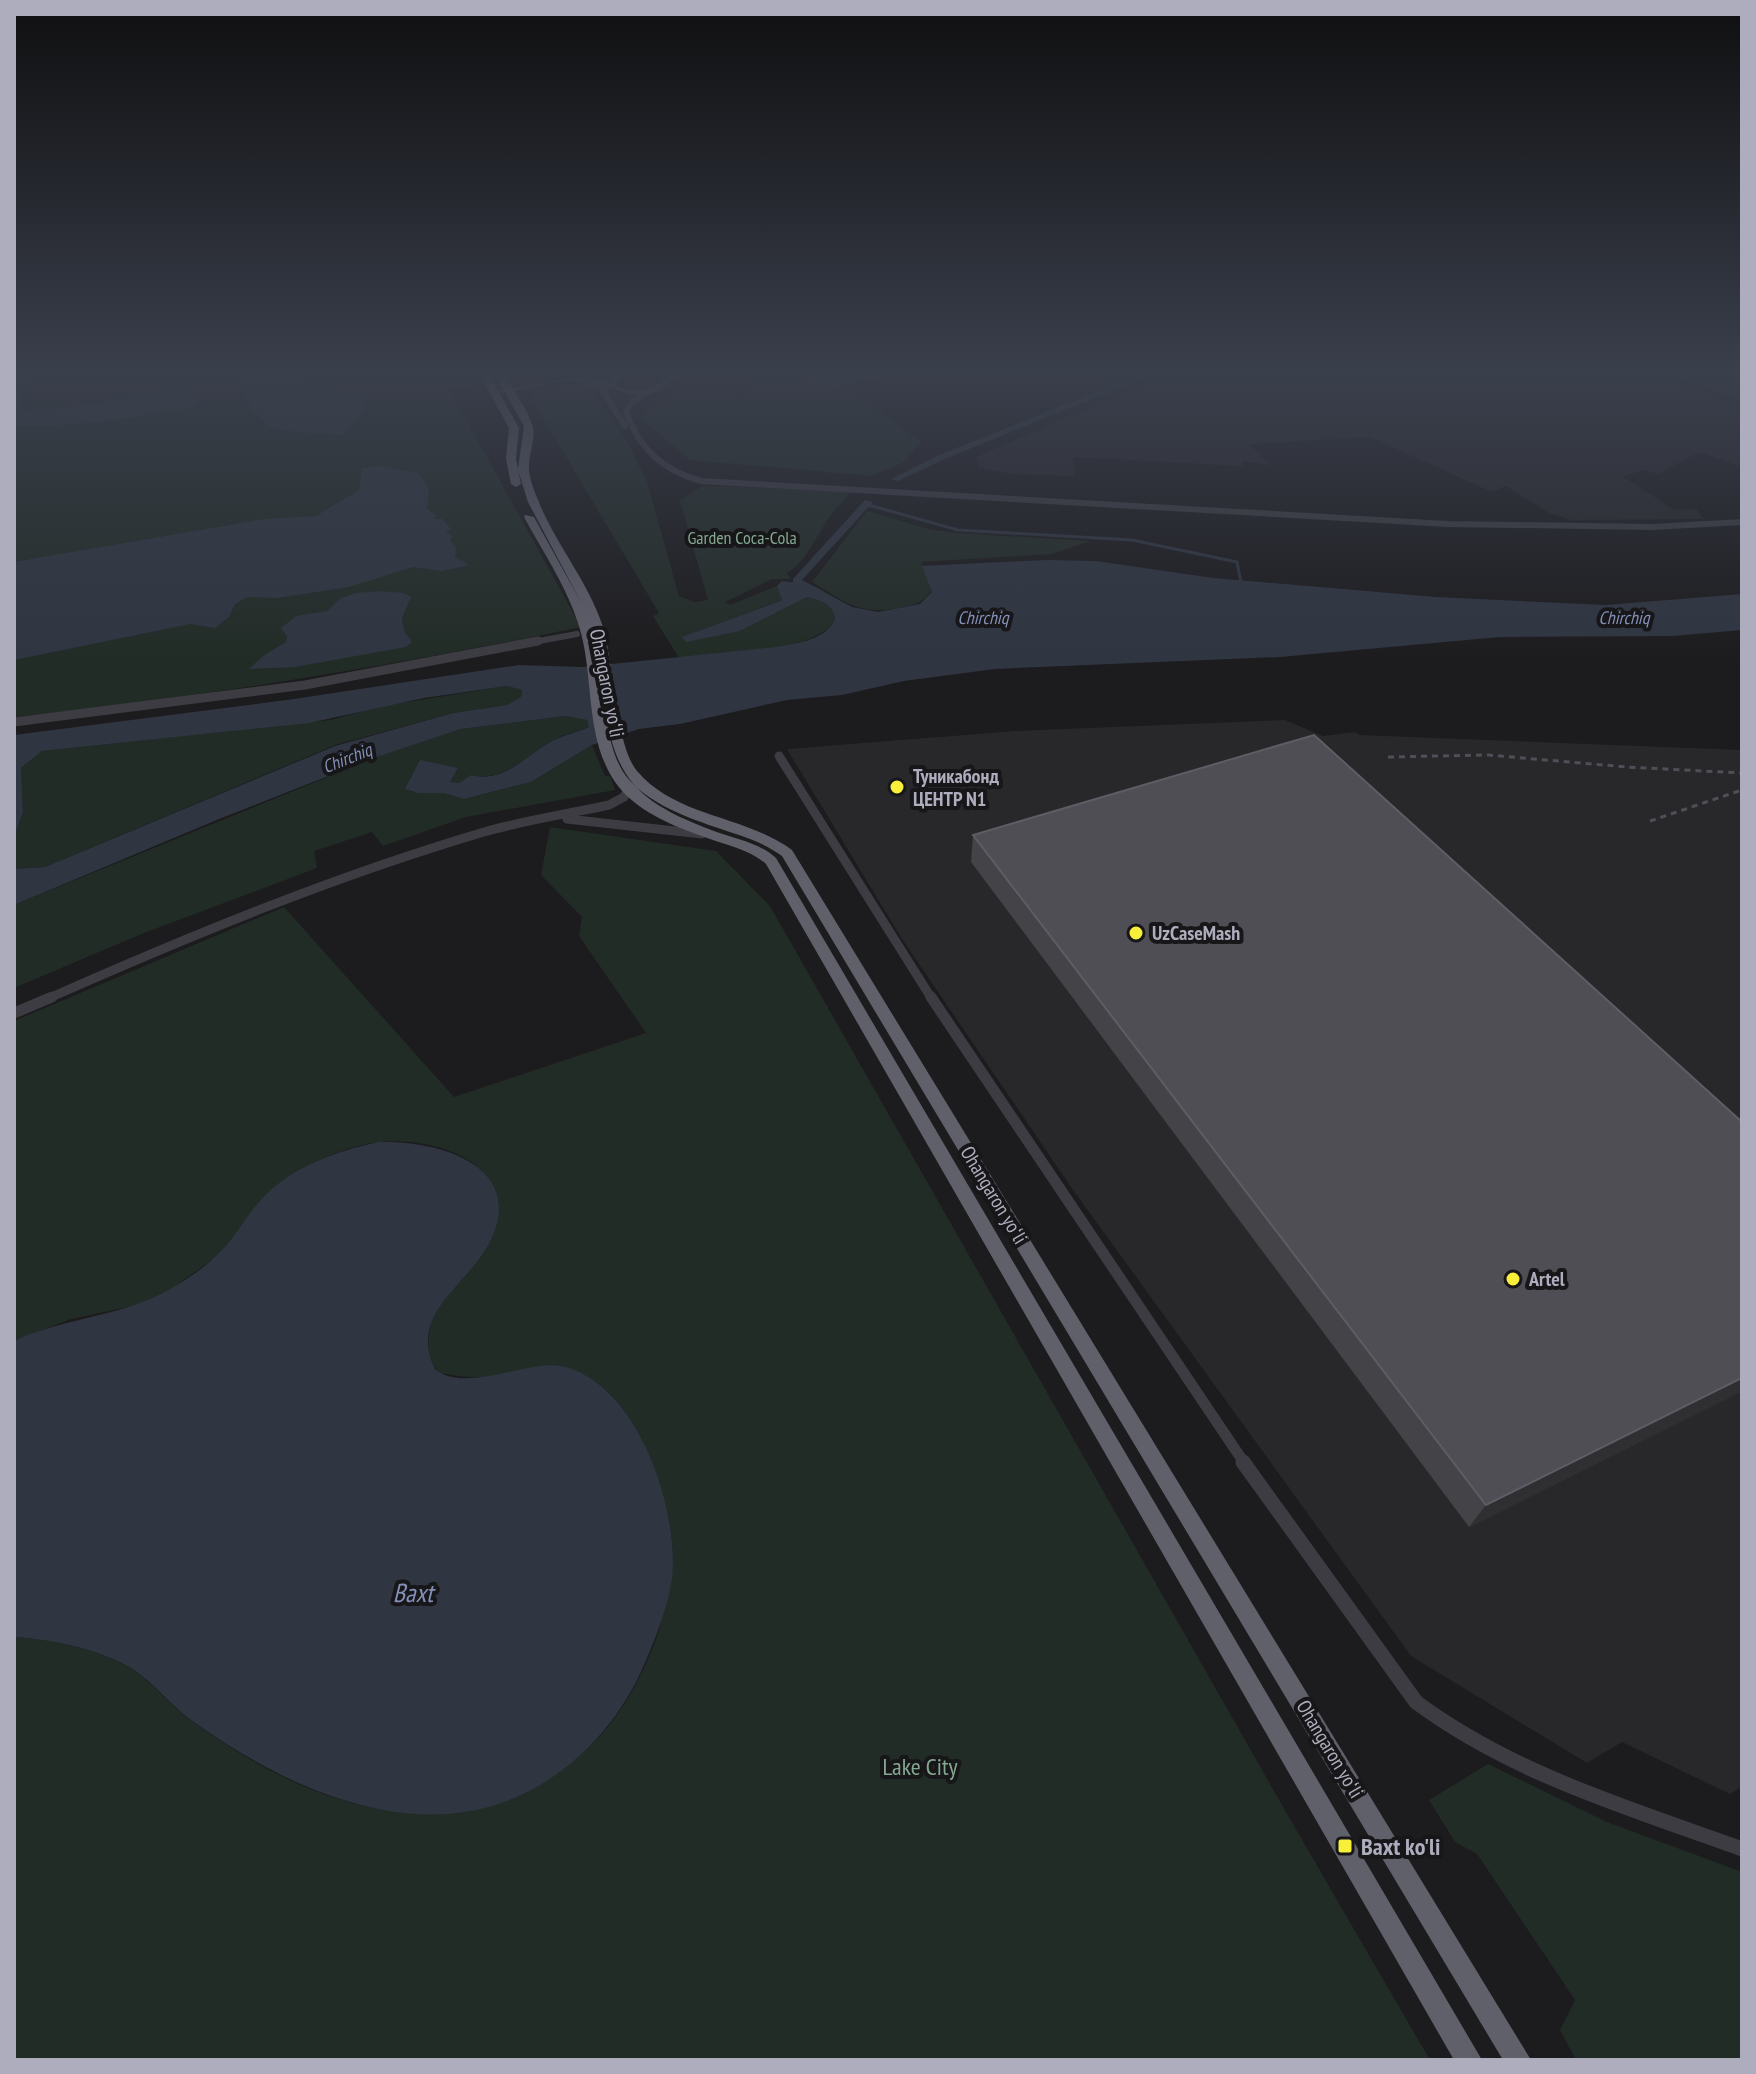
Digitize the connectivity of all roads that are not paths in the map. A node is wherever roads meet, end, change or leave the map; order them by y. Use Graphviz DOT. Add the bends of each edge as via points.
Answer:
graph roads {
  1 [pos="512,468"];
  2 [pos="524,468"];
  3 [pos="661,468"];
  4 [pos="667,468"];
  5 [pos="791,486"];
  6 [pos="1742,522"];
  7 [pos="577,634"];
  8 [pos="598,659"];
  9 [pos="14,722"];
  10 [pos="613,750"];
  11 [pos="779,756"];
  12 [pos="628,789"];
  13 [pos="557,818"];
  14 [pos="710,835"];
  15 [pos="14,1013"];
  16 [pos="1742,1849"];
  17 [pos="1469,2060"];
  18 [pos="1518,2060"];
  1 -- 8 [label="highway, Ohangaron yoʻli" via="523,505"];
  2 -- 8 [label="highway, Ohangaron yoʻli" via="533,502 590,608"];
  3 -- 5 [label="street" via="699,484"];
  4 -- 5 [label="street" via="701,481"];
  5 -- 6 [label="street" via="1448,524 1652,527"];
  7 -- 9 [label="street" via="305,685"];
  8 -- 10 [label="highway, Ohangaron yoʻli"];
  10 -- 12 [label="highway, Ohangaron yoʻli" via="617,774"];
  10 -- 18 [label="highway, Ohangaron yoʻli" via="636,778 667,801 772,842 787,853"];
  11 -- 16 [label="street" via="902,953 1261,1488 1416,1702 1494,1752"];
  12 -- 13 [label="street" via="609,805"];
  12 -- 14 [label="highway, Ohangaron yoʻli" via="657,810"];
  13 -- 14 [label="street"];
  13 -- 15 [label="street" via="487,831 358,875 208,930"];
  14 -- 17 [label="highway, Ohangaron yoʻli" via="761,852 771,861"];
}
